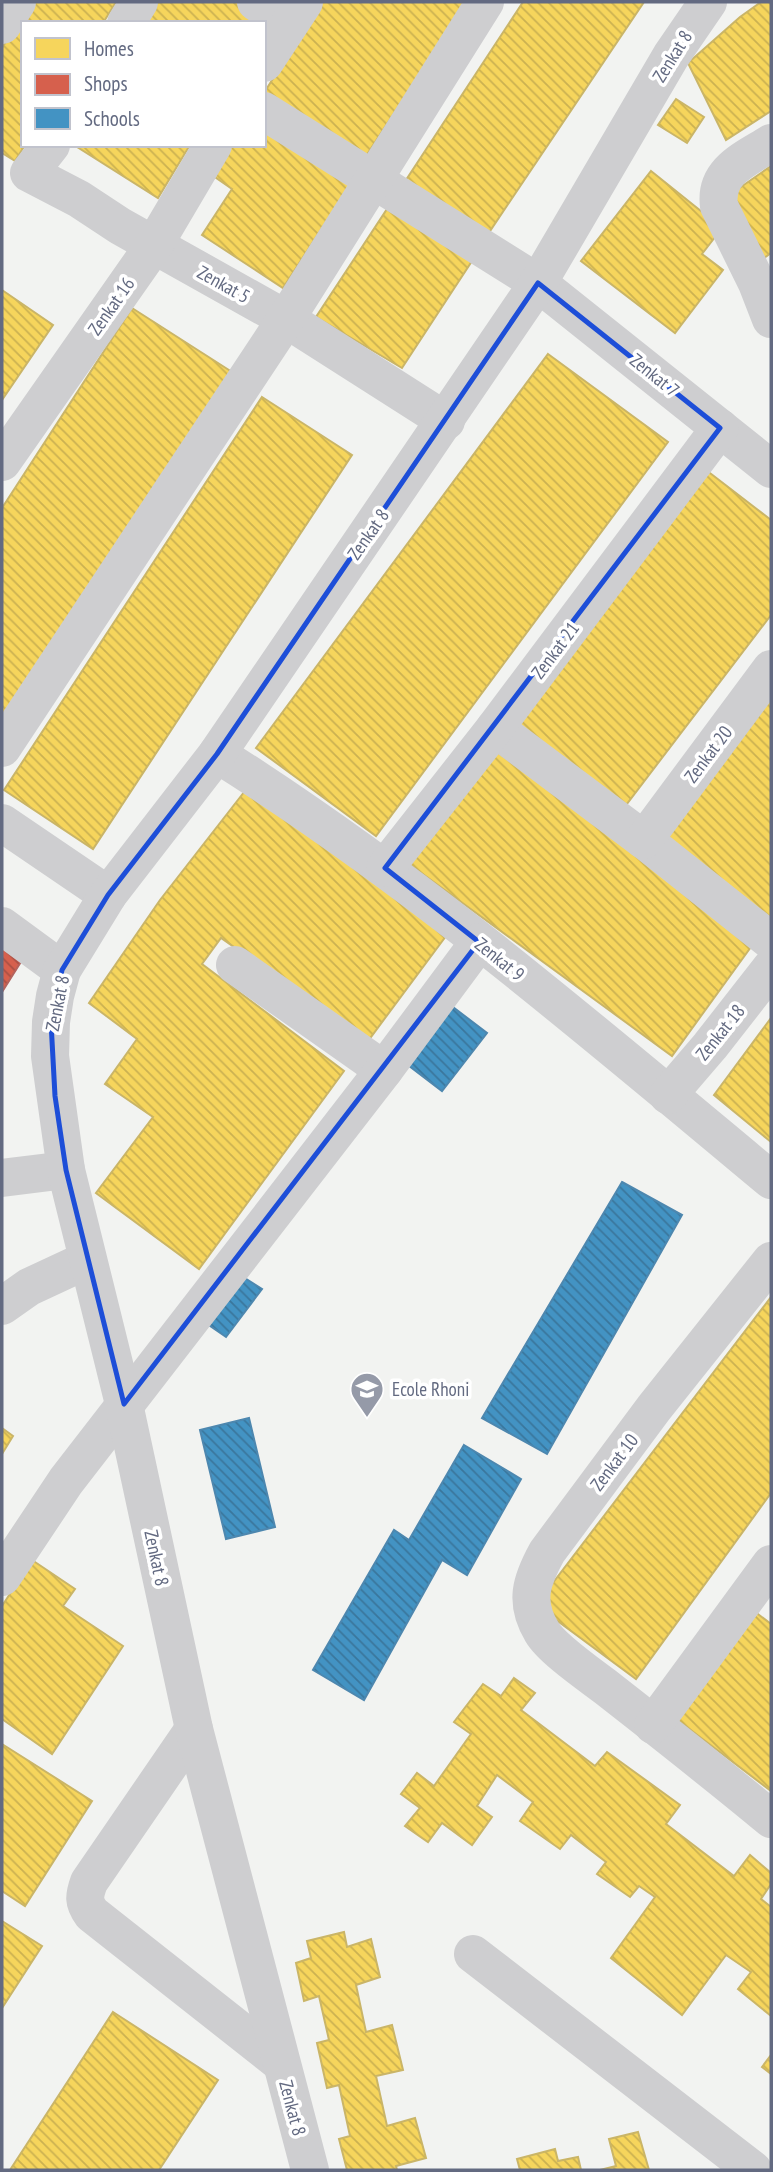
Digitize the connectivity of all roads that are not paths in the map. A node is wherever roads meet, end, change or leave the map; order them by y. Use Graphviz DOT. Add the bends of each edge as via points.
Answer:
graph roads {
  1 [pos="139,2"];
  2 [pos="257,2"];
  3 [pos="485,2"];
  4 [pos="708,2"];
  5 [pos="297,13"];
  6 [pos="127,21"];
  7 [pos="266,60"];
  8 [pos="266,112"];
  9 [pos="771,143"];
  10 [pos="213,147"];
  11 [pos="27,162"];
  12 [pos="374,181"];
  13 [pos="154,245"];
  14 [pos="764,279"];
  15 [pos="538,283"];
  16 [pos="286,319"];
  17 [pos="771,319"];
  18 [pos="446,421"];
  19 [pos="720,428"];
  20 [pos="5,450"];
  21 [pos="771,469"];
  22 [pos="771,668"];
  23 [pos="495,728"];
  24 [pos="2,748"];
  25 [pos="217,754"];
  26 [pos="2,823"];
  27 [pos="644,840"];
  28 [pos="385,868"];
  29 [pos="108,895"];
  30 [pos="2,926"];
  31 [pos="771,941"];
  32 [pos="479,942"];
  33 [pos="235,965"];
  34 [pos="771,968"];
  35 [pos="62,970"];
  36 [pos="384,1070"];
  37 [pos="667,1095"];
  38 [pos="66,1170"];
  39 [pos="2,1178"];
  40 [pos="771,1180"];
  41 [pos="87,1260"];
  42 [pos="771,1261"];
  43 [pos="2,1306"];
  44 [pos="124,1404"];
  45 [pos="769,1572"];
  46 [pos="2,1577"];
  47 [pos="653,1725"];
  48 [pos="194,1729"];
  49 [pos="771,1818"];
  50 [pos="473,1954"];
  51 [pos="281,2063"];
  52 [pos="310,2170"];
  53 [pos="752,2170"];
  1 -- 6 [label="street"];
  2 -- 5 [label="street"];
  3 -- 12 [label="street"];
  4 -- 15 [label="street, Zenkat 8" via="671,56"];
  5 -- 7 [label="street"];
  8 -- 12 [label="street, Zenkat 7"];
  9 -- 14 [label="street" via="736,165 717,192 719,206"];
  10 -- 13 [label="street, Zenkat 16"];
  11 -- 13 [label="street, Zenkat 5"];
  12 -- 15 [label="street, Zenkat 7"];
  12 -- 16 [label="street"];
  13 -- 16 [label="street, Zenkat 5"];
  13 -- 20 [label="street, Zenkat 16"];
  14 -- 17 [label="street"];
  15 -- 18 [label="street, Zenkat 8"];
  15 -- 19 [label="street, Zenkat 7"];
  16 -- 18 [label="street, Zenkat 5"];
  16 -- 24 [label="street"];
  18 -- 25 [label="street, Zenkat 8"];
  19 -- 21 [label="street, Zenkat 7"];
  19 -- 23 [label="street, Zenkat 21"];
  22 -- 27 [label="street, Zenkat 20"];
  23 -- 27 [label="street"];
  23 -- 28 [label="street, Zenkat 21"];
  25 -- 28 [label="street, Zenkat 9" via="296,803"];
  25 -- 29 [label="street, Zenkat 8"];
  26 -- 29 [label="street"];
  27 -- 31 [label="street"];
  28 -- 32 [label="street, Zenkat 9"];
  29 -- 35 [label="street, Zenkat 8"];
  30 -- 35 [label="street"];
  32 -- 36 [label="street"];
  32 -- 37 [label="street, Zenkat 9"];
  33 -- 36 [label="street"];
  34 -- 37 [label="street, Zenkat 18"];
  35 -- 38 [label="street, Zenkat 8" via="51,1022 50,1056"];
  36 -- 44 [label="street"];
  37 -- 40 [label="street, Zenkat 9"];
  38 -- 39 [label="street"];
  38 -- 41 [label="street, Zenkat 8"];
  41 -- 43 [label="street" via="29,1287"];
  41 -- 44 [label="street, Zenkat 8"];
  42 -- 47 [label="street, Zenkat 10" via="654,1408 534,1576 530,1595 543,1635"];
  44 -- 46 [label="street"];
  44 -- 48 [label="street, Zenkat 8"];
  45 -- 47 [label="street"];
  47 -- 49 [label="street, Zenkat 10"];
  48 -- 51 [label="street, Zenkat 8"];
  48 -- 51 [label="street" via="89,1882 86,1905"];
  50 -- 53 [label="street"];
  51 -- 52 [label="street, Zenkat 8"];
}
